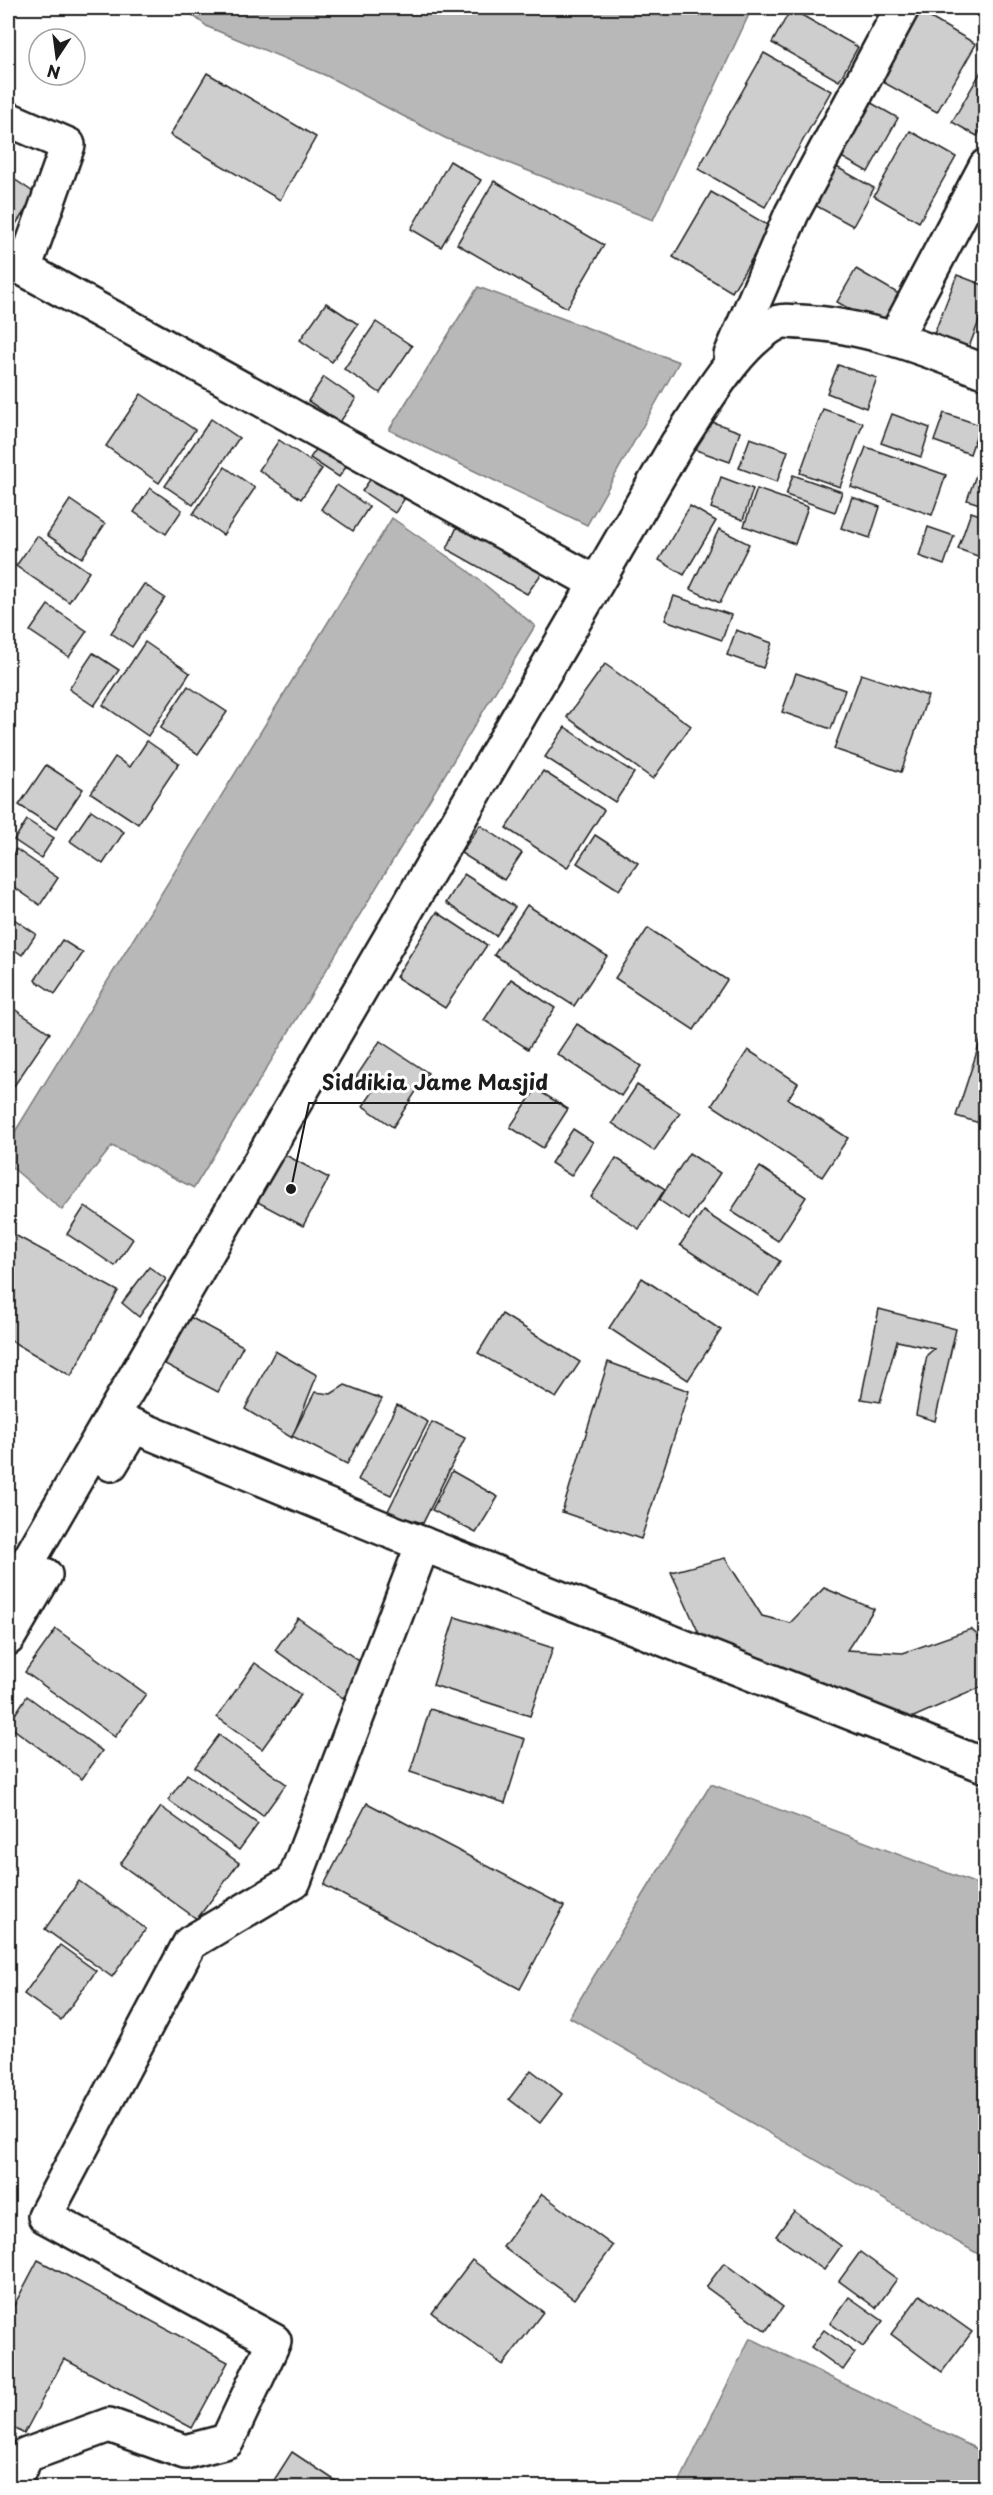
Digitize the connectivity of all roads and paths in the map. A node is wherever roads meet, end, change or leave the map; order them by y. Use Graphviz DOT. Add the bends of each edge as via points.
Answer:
graph roads {
  1 [pos="902,8"];
  2 [pos="8,119"];
  3 [pos="986,166"];
  4 [pos="895,338"];
  5 [pos="986,372"];
  6 [pos="722,376"];
  7 [pos="596,583"];
  8 [pos="423,1545"];
  9 [pos="8,1596"];
  10 [pos="8,1638"];
  11 [pos="986,1766"];
  12 [pos="10,2487"];
  1 -- 6 [label="street" via="792,213"];
  2 -- 7 [label="street" via="68,145 24,269"];
  3 -- 4 [label="street"];
  4 -- 5 [label="street"];
  4 -- 6 [label="street" via="816,323 781,321 754,338"];
  6 -- 7 [label="street" via="677,444"];
  7 -- 9 [label="street"];
  8 -- 10 [label="street" via="134,1426"];
  8 -- 11 [label="street"];
  8 -- 12 [label="street" via="294,1881 190,1943 45,2216 274,2341 227,2441 185,2452 109,2425 27,2455"];
}
